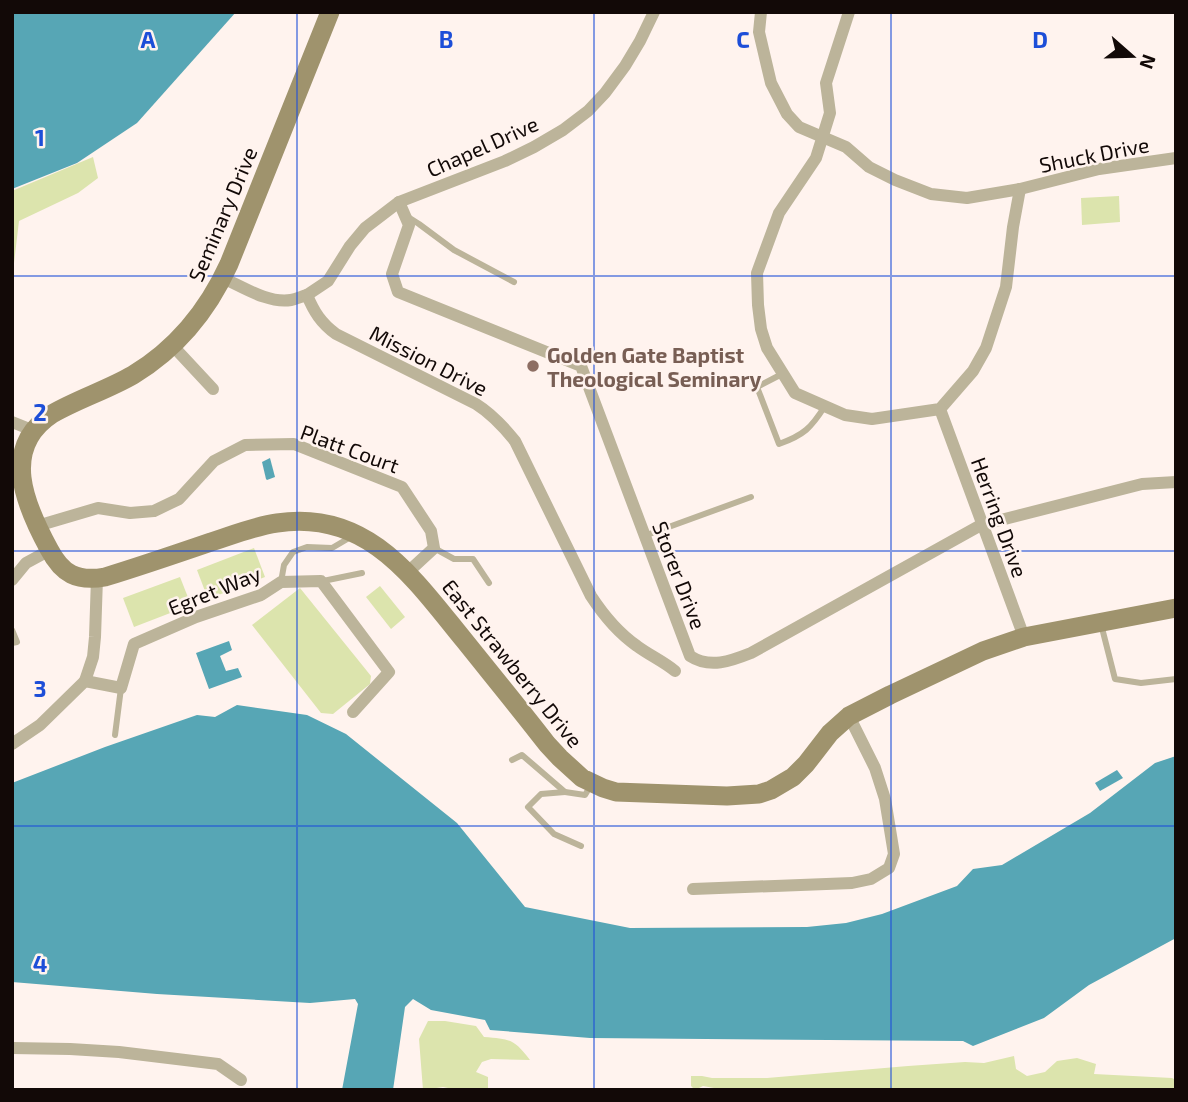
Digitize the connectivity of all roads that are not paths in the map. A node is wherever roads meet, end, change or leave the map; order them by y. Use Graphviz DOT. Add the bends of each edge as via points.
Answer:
graph roads {
  1 [pos="330,12"];
  2 [pos="654,12"];
  3 [pos="761,12"];
  4 [pos="849,12"];
  5 [pos="822,136"];
  6 [pos="1176,158"];
  7 [pos="1020,189"];
  8 [pos="399,202"];
  9 [pos="406,216"];
  10 [pos="223,278"];
  11 [pos="514,282"];
  12 [pos="307,295"];
  13 [pos="172,345"];
  14 [pos="782,374"];
  15 [pos="214,389"];
  16 [pos="825,406"];
  17 [pos="940,409"];
  18 [pos="12,422"];
  19 [pos="32,430"];
  20 [pos="1176,482"];
  21 [pos="751,497"];
  22 [pos="981,525"];
  23 [pos="37,526"];
  24 [pos="355,534"];
  25 [pos="644,536"];
  26 [pos="434,548"];
  27 [pos="50,550"];
  28 [pos="408,572"];
  29 [pos="362,573"];
  30 [pos="97,578"];
  31 [pos="12,580"];
  32 [pos="321,581"];
  33 [pos="281,582"];
  34 [pos="489,583"];
  35 [pos="1176,608"];
  36 [pos="1101,622"];
  37 [pos="12,630"];
  38 [pos="1024,638"];
  39 [pos="12,643"];
  40 [pos="675,671"];
  41 [pos="1176,679"];
  42 [pos="85,681"];
  43 [pos="121,688"];
  44 [pos="353,712"];
  45 [pos="849,716"];
  46 [pos="115,734"];
  47 [pos="12,744"];
  48 [pos="512,760"];
  49 [pos="592,784"];
  50 [pos="565,792"];
  51 [pos="581,846"];
  52 [pos="693,889"];
  53 [pos="12,1048"];
  54 [pos="241,1080"];
  1 -- 10 [label="street, Seminary Drive"];
  2 -- 8 [label="street, Chapel Drive" via="605,93 564,130 505,161"];
  3 -- 5 [label="street, Shuck Drive" via="759,33 771,83 799,127"];
  4 -- 5 [label="street" via="826,83 830,113"];
  5 -- 7 [label="street, Shuck Drive" via="846,147 869,167 931,194 968,198"];
  5 -- 14 [label="street" via="816,158 779,213 757,273 761,329"];
  6 -- 7 [label="street, Shuck Drive" via="1099,169"];
  7 -- 17 [label="street" via="1006,287 986,348"];
  8 -- 9 [label="street"];
  8 -- 12 [label="street, Chapel Drive" via="365,228 328,281"];
  9 -- 11 [label="lane" via="454,250"];
  9 -- 25 [label="street, Storer Drive" via="409,225 391,274 398,292 581,366"];
  10 -- 12 [label="street" via="278,300"];
  10 -- 13 [label="street, Seminary Drive" via="204,310"];
  12 -- 40 [label="street, Mission Drive" via="317,317 336,334 476,404 502,424 605,617 638,647"];
  13 -- 15 [label="street"];
  13 -- 19 [label="street, Seminary Drive" via="133,375 52,414"];
  14 -- 16 [label="street" via="794,393"];
  14 -- 16 [label="lane" via="757,387 779,444 813,425"];
  16 -- 17 [label="street" via="872,419"];
  17 -- 22 [label="street, Herring Drive"];
  18 -- 19 [label="street"];
  19 -- 23 [label="street" via="21,452 18,478"];
  20 -- 22 [label="street, Storer Drive" via="1142,485"];
  21 -- 25 [label="lane"];
  22 -- 25 [label="street, Storer Drive" via="751,653 716,663 690,656"];
  22 -- 38 [label="street, Herring Drive"];
  23 -- 26 [label="street, Platt Court" via="98,508 154,511 179,499 214,461 246,445 294,444 402,487 431,531"];
  23 -- 27 [label="street"];
  24 -- 28 [label="street, East Strawberry Drive"];
  24 -- 30 [label="street, East Strawberry Drive" via="321,524 276,523"];
  24 -- 33 [label="lane" via="332,548 307,547 293,552 284,565"];
  26 -- 28 [label="street"];
  26 -- 34 [label="lane" via="454,559 473,559"];
  27 -- 30 [label="street" via="71,574"];
  27 -- 31 [label="street" via="26,563"];
  28 -- 49 [label="street, East Strawberry Drive" via="559,758"];
  29 -- 32 [label="lane"];
  30 -- 42 [label="street" via="93,657"];
  32 -- 33 [label="street, Egret Way"];
  32 -- 44 [label="street" via="389,672"];
  33 -- 43 [label="street, Egret Way" via="261,595 134,644"];
  35 -- 36 [label="street, East Strawberry Drive"];
  36 -- 38 [label="street, East Strawberry Drive"];
  36 -- 41 [label="lane" via="1115,679 1141,683"];
  37 -- 39 [label="lane" via="17,642"];
  38 -- 45 [label="street, East Strawberry Drive" via="995,646"];
  42 -- 43 [label="street"];
  42 -- 47 [label="street" via="40,725"];
  43 -- 46 [label="lane"];
  45 -- 49 [label="street, East Strawberry Drive" via="793,777 759,794 630,793"];
  45 -- 52 [label="street" via="885,799 894,855 889,868 852,883"];
  48 -- 50 [label="lane" via="522,755"];
  49 -- 50 [label="lane" via="585,795"];
  50 -- 51 [label="lane" via="541,794 528,807 554,834"];
  53 -- 54 [label="street" via="218,1064"];
}
